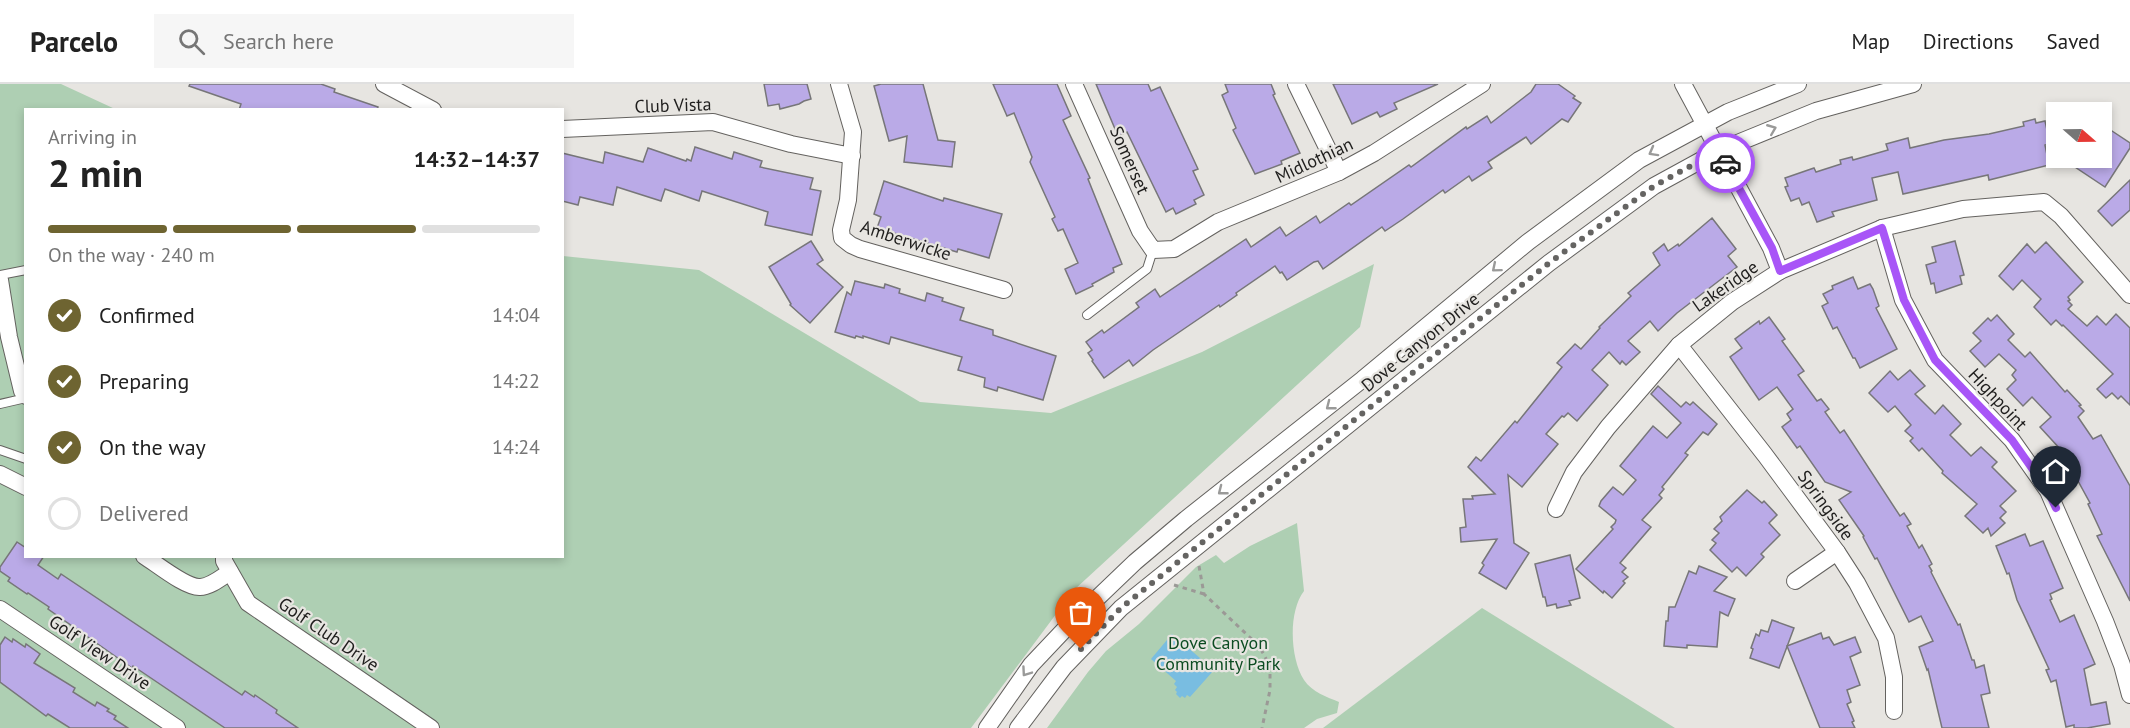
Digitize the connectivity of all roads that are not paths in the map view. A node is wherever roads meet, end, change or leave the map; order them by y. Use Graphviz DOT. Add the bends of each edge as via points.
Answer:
graph roads {
  1 [pos="384,84"];
  2 [pos="839,84"];
  3 [pos="1074,84"];
  4 [pos="1296,84"];
  5 [pos="1482,84"];
  6 [pos="1683,84"];
  7 [pos="1798,84"];
  8 [pos="1913,84"];
  9 [pos="429,108"];
  10 [pos="1704,124"];
  11 [pos="564,129"];
  12 [pos="1718,151"];
  13 [pos="852,156"];
  14 [pos="1339,172"];
  15 [pos="1882,228"];
  16 [pos="1154,250"];
  17 [pos="24,270"];
  18 [pos="1780,271"];
  19 [pos="0,275"];
  20 [pos="0,279"];
  21 [pos="1004,290"];
  22 [pos="2130,295"];
  23 [pos="1087,315"];
  24 [pos="1679,345"];
  25 [pos="24,394"];
  26 [pos="24,398"];
  27 [pos="0,404"];
  28 [pos="0,450"];
  29 [pos="24,458"];
  30 [pos="0,474"];
  31 [pos="24,486"];
  32 [pos="1556,509"];
  33 [pos="1837,552"];
  34 [pos="147,558"];
  35 [pos="227,564"];
  36 [pos="1795,581"];
  37 [pos="0,609"];
  38 [pos="2130,695"];
  39 [pos="1894,711"];
  40 [pos="177,728"];
  41 [pos="431,728"];
  42 [pos="987,728"];
  43 [pos="1017,728"];
  1 -- 9 [label="street"];
  2 -- 13 [label="street" via="853,132"];
  3 -- 16 [label="street, Somerset" via="1140,231"];
  4 -- 14 [label="street"];
  5 -- 14 [label="street, Midlothian"];
  6 -- 10 [label="street"];
  7 -- 10 [label="street, Dove Canyon Drive"];
  12 -- 8 [label="street, Dove Canyon Drive, one-way" via="1816,111"];
  10 -- 12 [label="street"];
  10 -- 42 [label="street, Dove Canyon Drive, one-way" via="1639,160 1528,242 1364,379 1186,519 1065,629 1031,665"];
  11 -- 13 [label="street, Club Vista" via="713,122 790,144"];
  12 -- 18 [label="street" via="1772,248"];
  12 -- 43 [label="street, Dove Canyon Drive" via="1654,186 1549,263 1121,608 1064,667"];
  13 -- 21 [label="street, Amberwicke" via="842,238 860,249"];
  14 -- 16 [label="street, Midlothian" via="1218,222 1174,249"];
  15 -- 18 [label="street, Lakeridge"];
  15 -- 22 [label="street, Lakeridge" via="1963,209 2044,202"];
  15 -- 38 [label="street, Highpoint" via="1904,300 1935,360 2012,440 2048,491 2105,621"];
  16 -- 23 [label="lane" via="1147,268"];
  17 -- 19 [label="lane"];
  18 -- 24 [label="street, Lakeridge" via="1732,302"];
  20 -- 25 [label="street" via="9,337"];
  24 -- 32 [label="street, Lakeridge" via="1574,472"];
  24 -- 33 [label="street, Springside"];
  26 -- 27 [label="lane"];
  28 -- 29 [label="lane"];
  30 -- 31 [label="street"];
  33 -- 36 [label="street"];
  33 -- 39 [label="street, Springside" via="1886,638 1894,677"];
  34 -- 35 [label="street" via="198,588 207,586"];
  35 -- 41 [label="street, Golf Club Drive" via="248,603"];
  37 -- 40 [label="street, Golf View Drive"];
}
